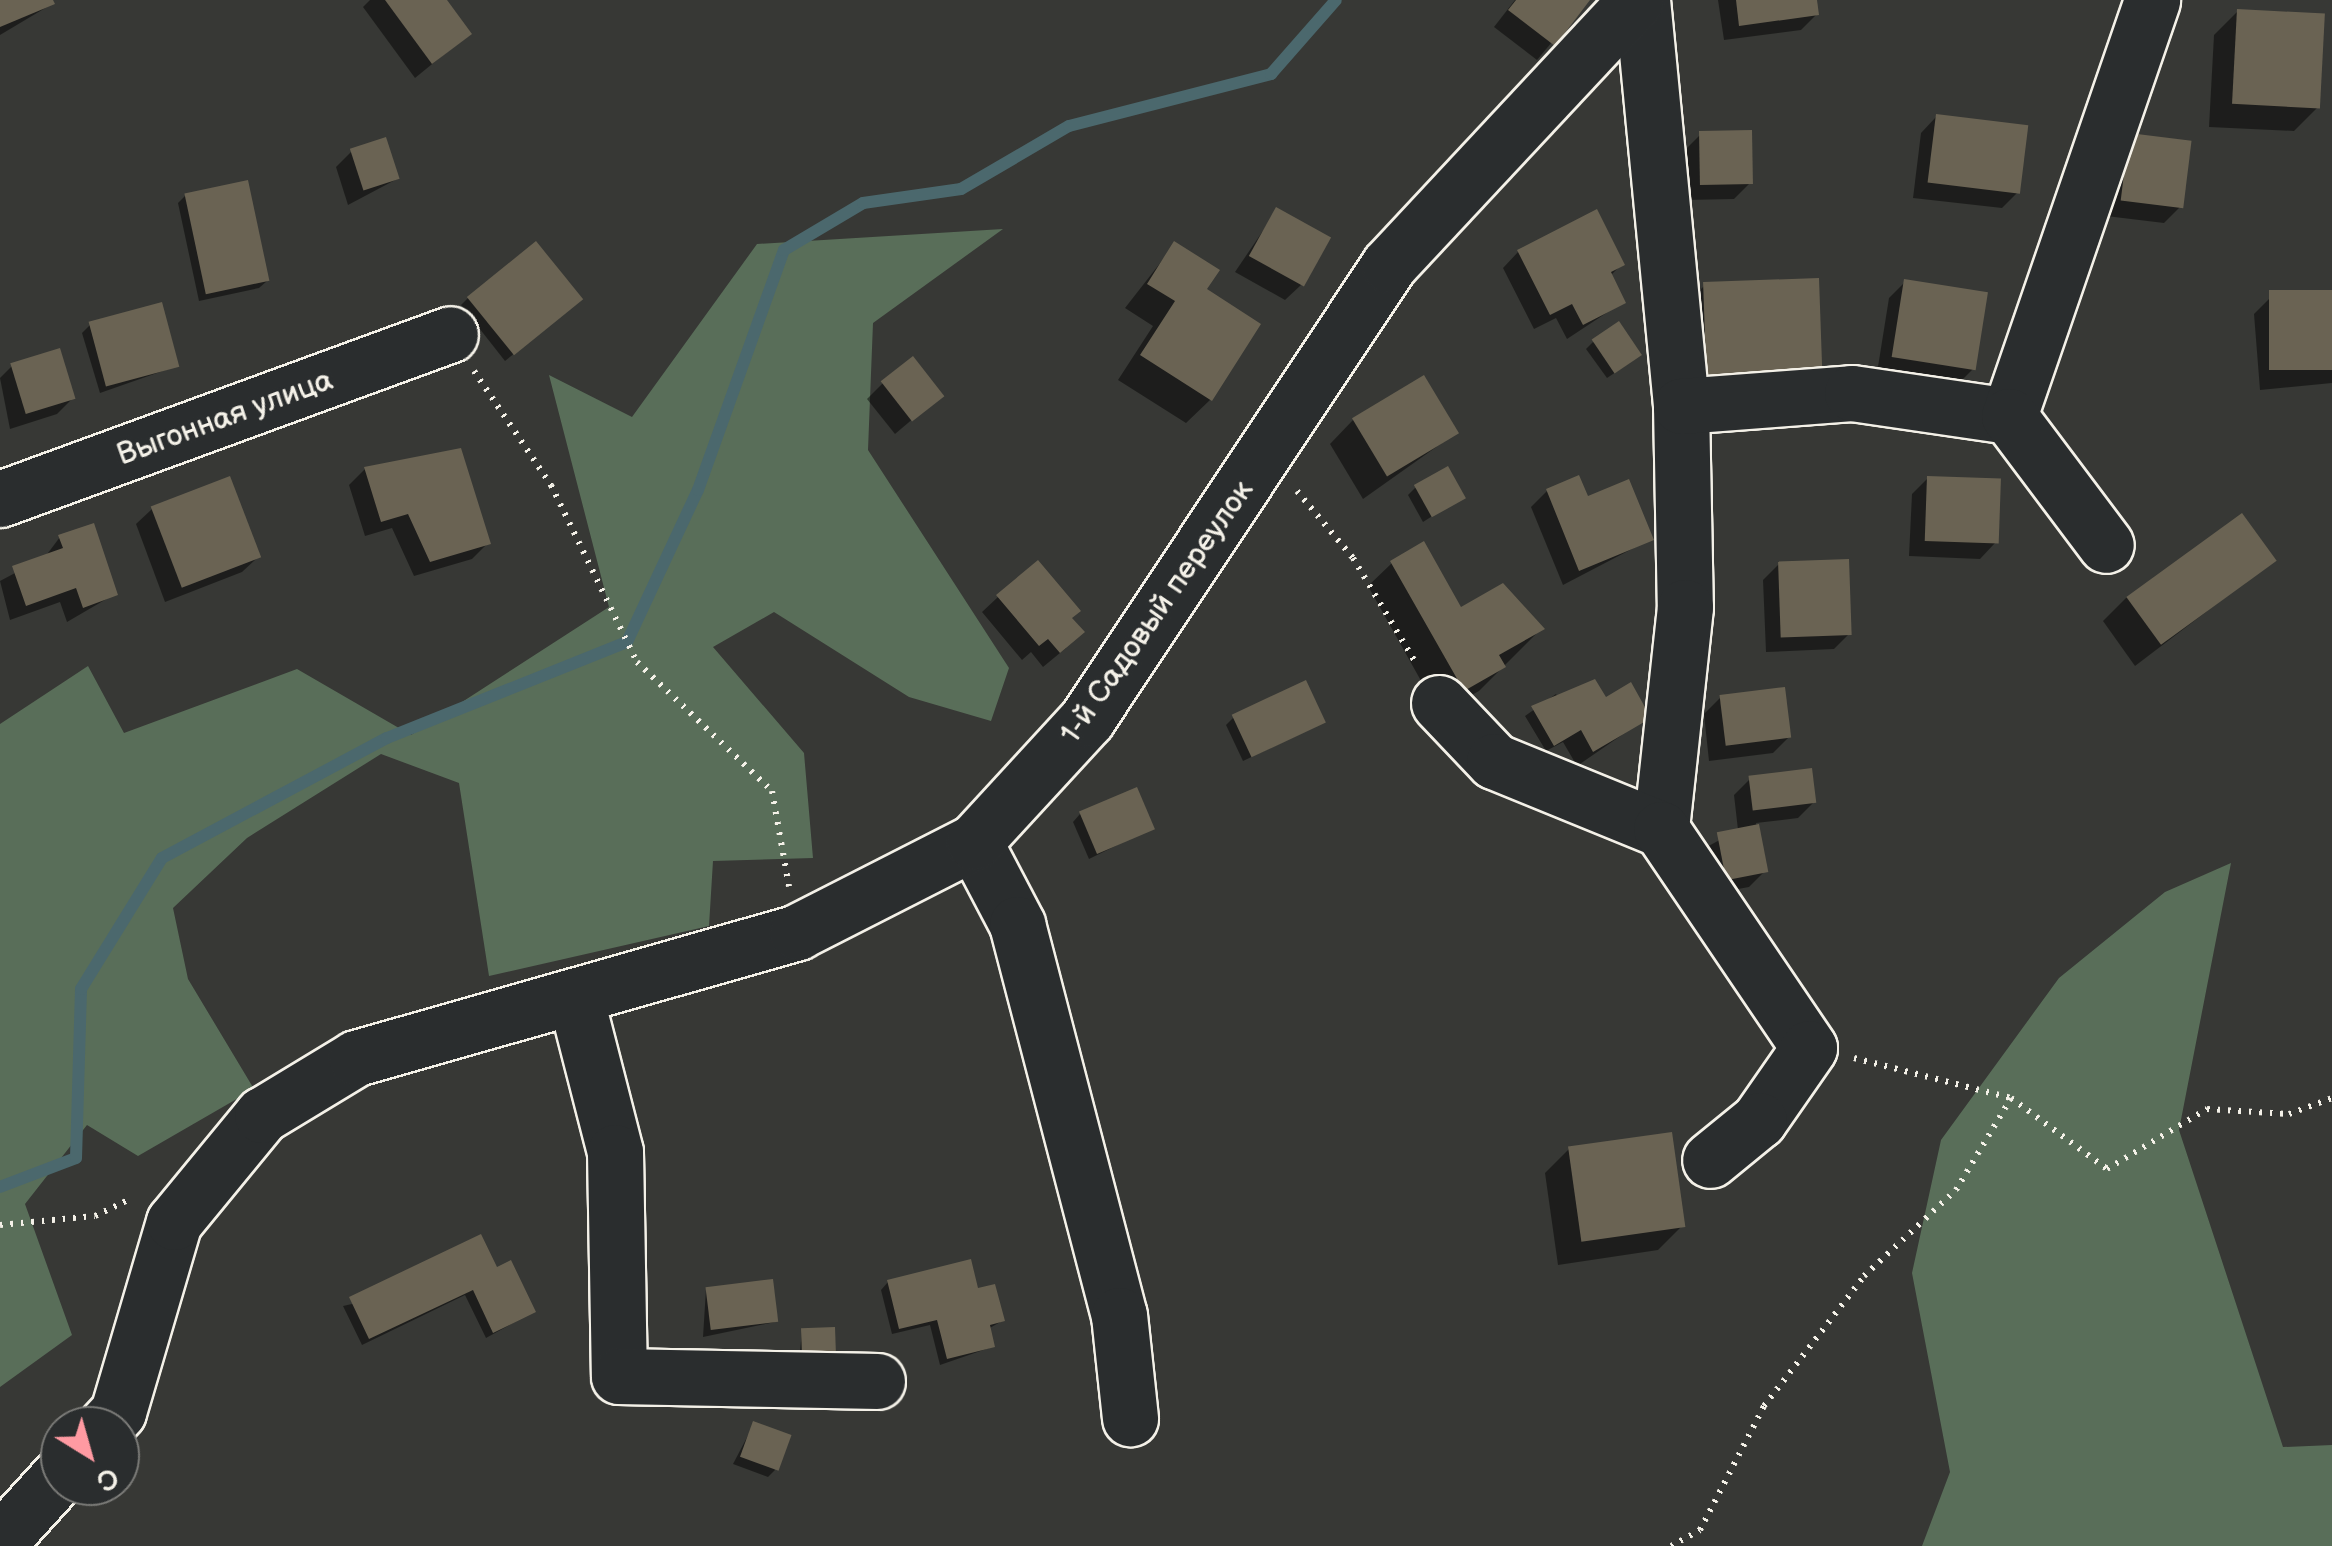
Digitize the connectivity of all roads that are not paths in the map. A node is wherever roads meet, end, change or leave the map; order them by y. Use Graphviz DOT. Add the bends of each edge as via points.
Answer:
graph roads {
  1 [pos="1639,0"];
  2 [pos="2152,0"];
  3 [pos="450,334"];
  4 [pos="1681,406"];
  5 [pos="2009,416"];
  6 [pos="0,499"];
  7 [pos="2106,546"];
  8 [pos="1439,703"];
  9 [pos="1662,829"];
  10 [pos="974,842"];
  11 [pos="576,996"];
  12 [pos="1710,1160"];
  13 [pos="877,1381"];
  14 [pos="119,1406"];
  15 [pos="1130,1418"];
  16 [pos="40,1497"];
  17 [pos="0,1541"];
  1 -- 4 [label="street"];
  1 -- 10 [label="street, 1-й Садовый переулок" via="1389,265 1088,719"];
  2 -- 5 [label="street"];
  3 -- 6 [label="street, Выгонная улица"];
  4 -- 5 [label="street" via="1852,393"];
  4 -- 9 [label="street" via="1686,607"];
  5 -- 7 [label="street"];
  8 -- 9 [label="street" via="1494,760"];
  9 -- 12 [label="street" via="1808,1048 1759,1120"];
  10 -- 11 [label="street, 1-й Садовый переулок" via="797,932"];
  10 -- 15 [label="street" via="1017,924 1119,1315"];
  11 -- 13 [label="street" via="615,1152 620,1376"];
  11 -- 14 [label="street, 1-й Садовый переулок" via="356,1058 262,1115 159,1207"];
  16 -- 17 [label="street"];
}
